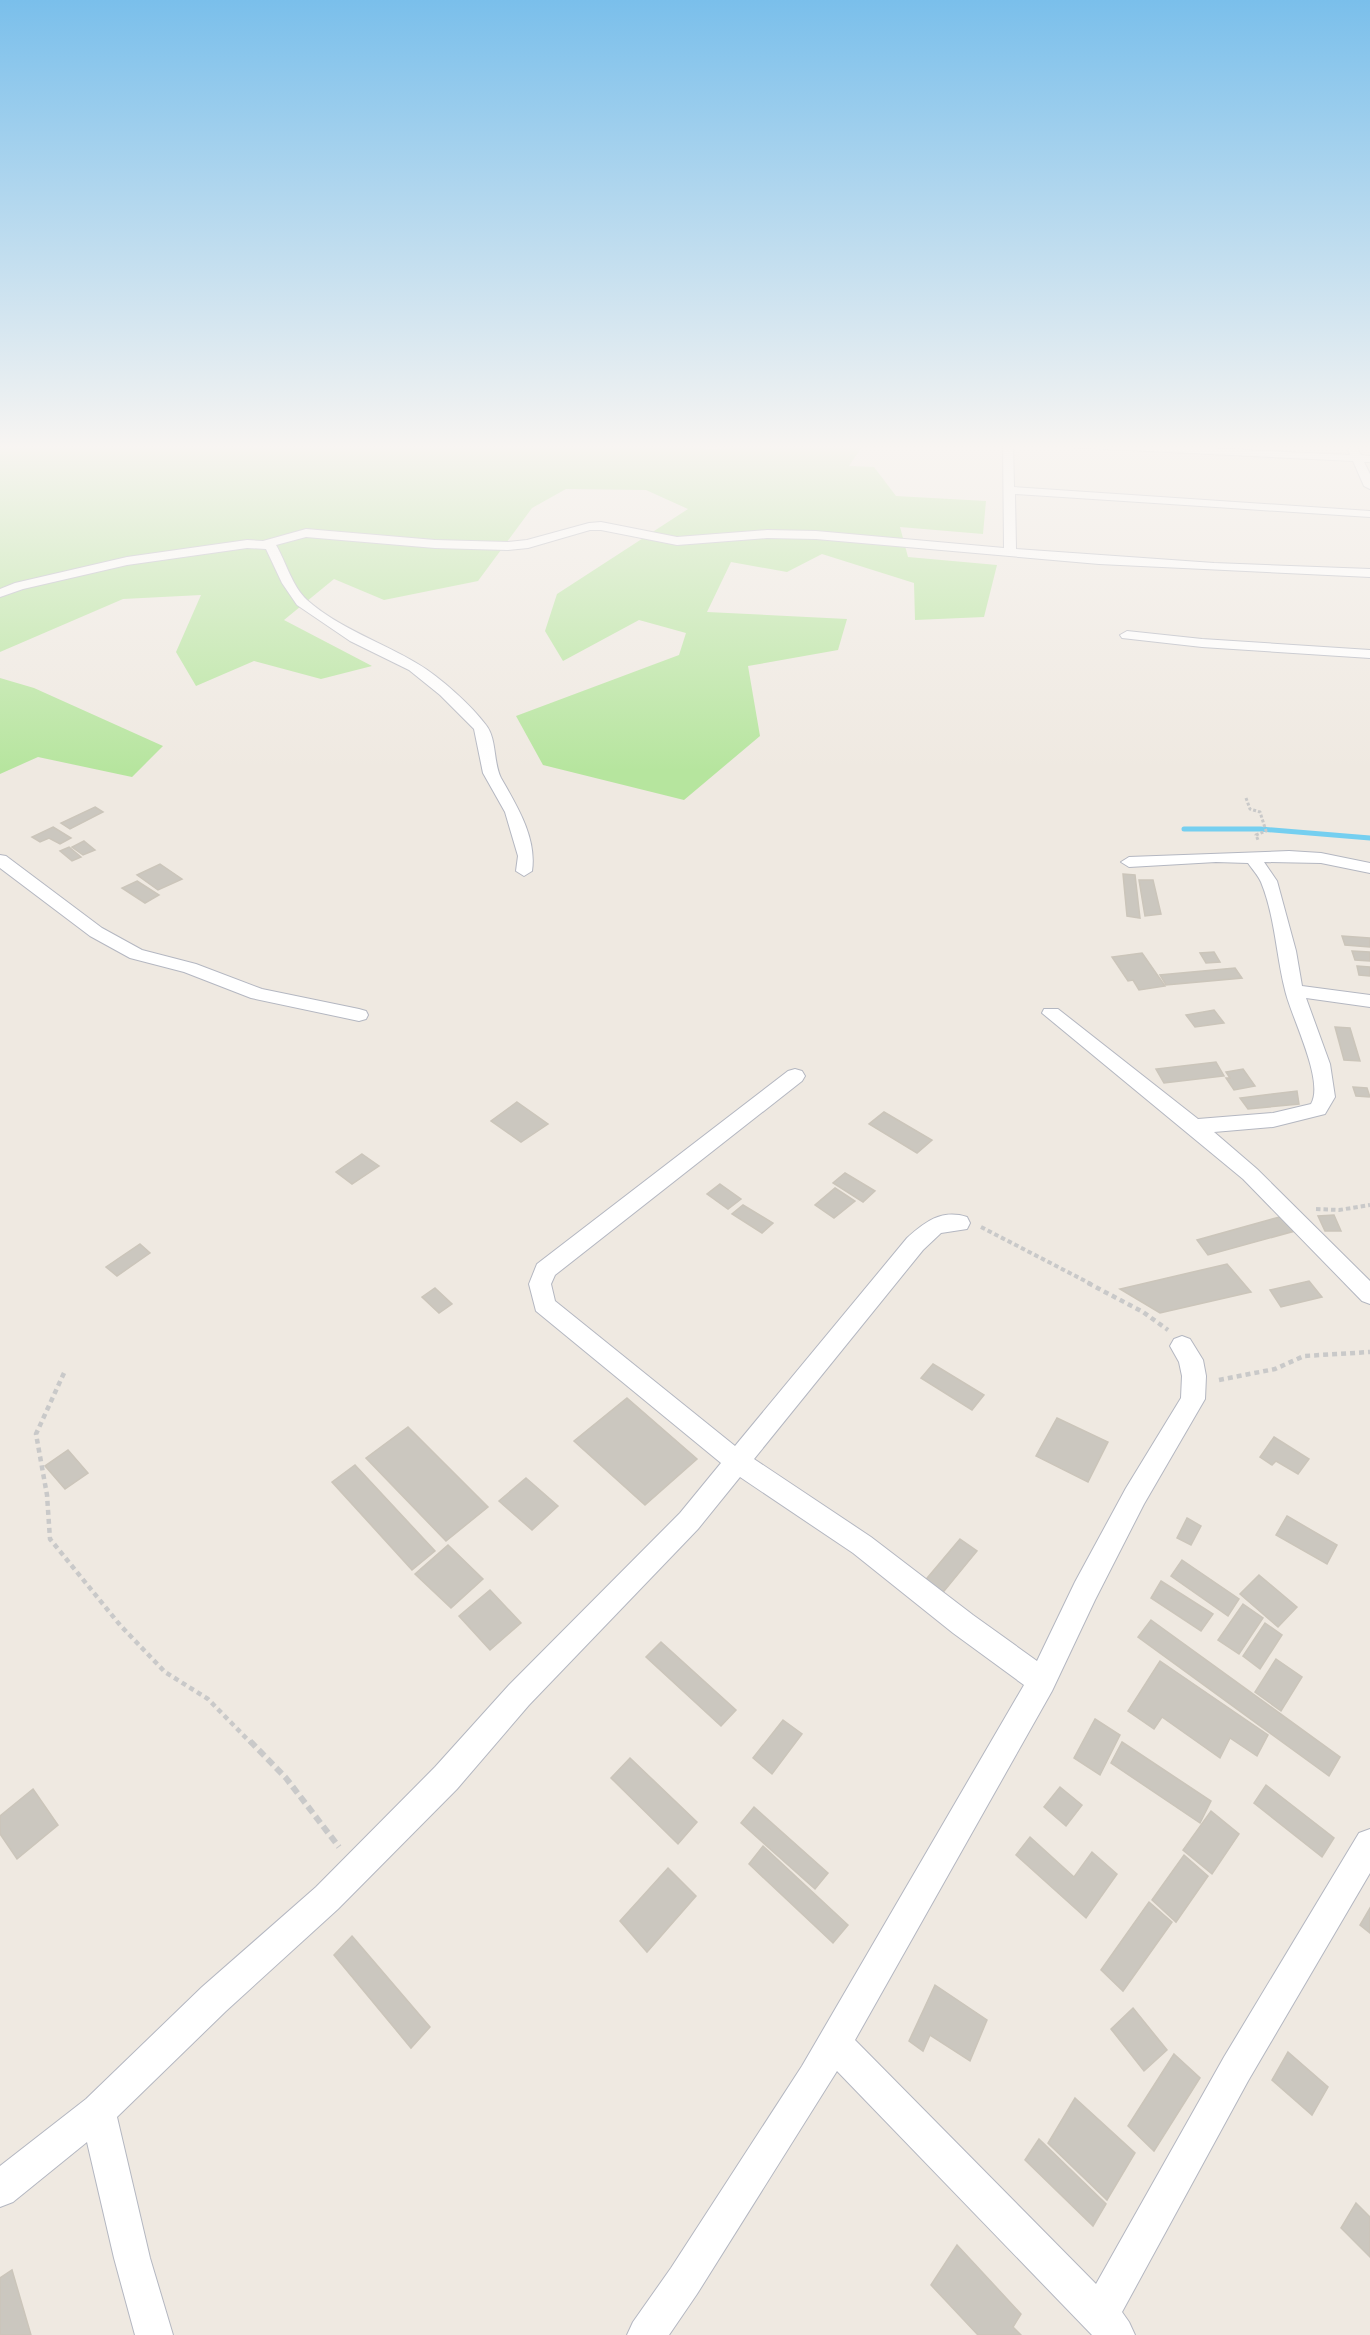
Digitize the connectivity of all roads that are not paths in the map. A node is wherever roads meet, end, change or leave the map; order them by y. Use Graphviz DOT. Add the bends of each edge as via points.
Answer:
graph roads {
  1 [pos="184,553"];
  2 [pos="274,553"];
  3 [pos="1010,553"];
  4 [pos="1370,573"];
  5 [pos="0,593"];
  6 [pos="1126,635"];
  7 [pos="1370,654"];
  8 [pos="1253,858"];
  9 [pos="0,860"];
  10 [pos="1129,862"];
  11 [pos="1370,868"];
  12 [pos="524,871"];
  13 [pos="1294,991"];
  14 [pos="1370,1001"];
  15 [pos="1051,1013"];
  16 [pos="359,1015"];
  17 [pos="795,1076"];
  18 [pos="1194,1126"];
  19 [pos="959,1223"];
  20 [pos="1370,1295"];
  21 [pos="1182,1347"];
  22 [pos="736,1461"];
  23 [pos="1042,1681"];
  24 [pos="1370,1844"];
  25 [pos="835,2044"];
  26 [pos="98,2111"];
  27 [pos="0,2189"];
  28 [pos="1108,2325"];
  29 [pos="154,2335"];
  30 [pos="646,2335"];
  1 -- 5 [label="street" via="127,561"];
  2 -- 12 [label="street" via="302,602 355,638 414,667 481,728 491,772 513,813 526,856"];
  3 -- 4 [label="street"];
  6 -- 7 [label="street"];
  8 -- 10 [label="street" via="1215,856"];
  8 -- 11 [label="street" via="1321,858"];
  8 -- 13 [label="street" via="1269,881"];
  9 -- 16 [label="street" via="96,932 136,954 190,968 258,994"];
  13 -- 14 [label="street"];
  13 -- 18 [label="street" via="1320,1064 1325,1097 1318,1109 1279,1120"];
  15 -- 18 [label="street"];
  17 -- 22 [label="street" via="545,1270 540,1284 544,1305"];
  18 -- 20 [label="street" via="1251,1174"];
  19 -- 22 [label="street" via="935,1226 915,1244"];
  21 -- 23 [label="street" via="1191,1360 1193,1399 1135,1496"];
  22 -- 23 [label="street" via="862,1545"];
  22 -- 26 [label="street" via="671,1541 588,1622 446,1778 327,1898 214,1999"];
  23 -- 25 [label="street"];
  24 -- 28 [label="street" via="1236,2069"];
  25 -- 28 [label="street"];
  25 -- 30 [label="street"];
  26 -- 27 [label="street"];
  26 -- 29 [label="street"];
}
